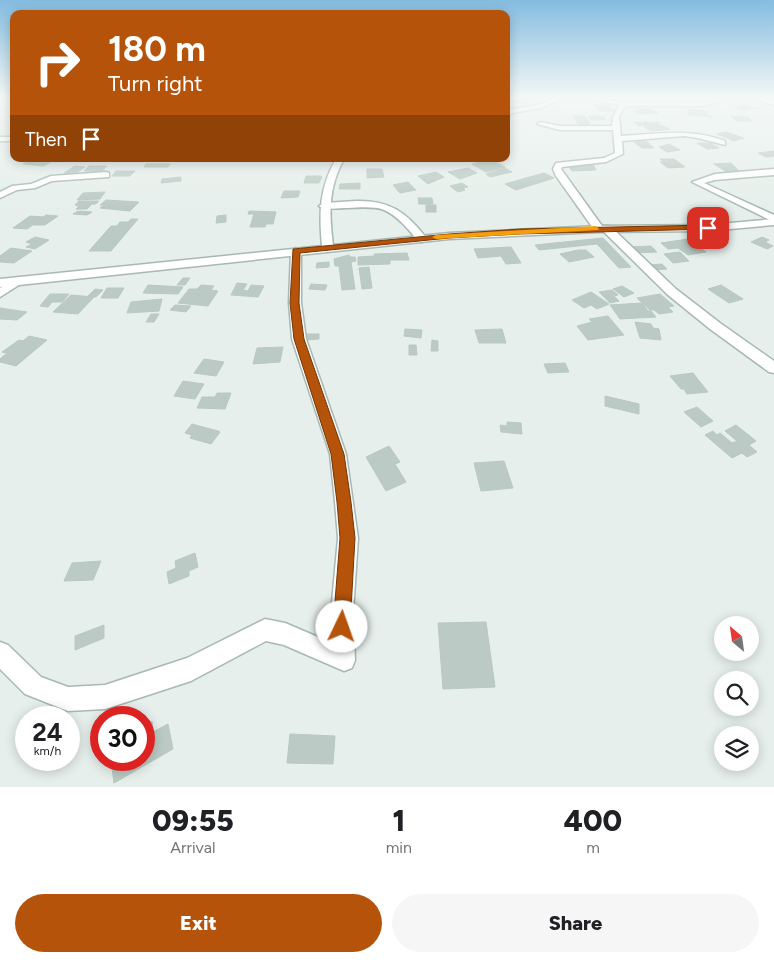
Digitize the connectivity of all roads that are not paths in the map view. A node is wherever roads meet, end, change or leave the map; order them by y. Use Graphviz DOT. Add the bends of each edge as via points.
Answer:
graph roads {
  1 [pos="616,135"];
  2 [pos="617,140"];
  3 [pos="722,144"];
  4 [pos="338,162"];
  5 [pos="774,172"];
  6 [pos="106,175"];
  7 [pos="0,195"];
  8 [pos="324,206"];
  9 [pos="774,221"];
  10 [pos="603,228"];
  11 [pos="422,239"];
  12 [pos="328,248"];
  13 [pos="296,251"];
  14 [pos="18,281"];
  15 [pos="0,283"];
  16 [pos="0,293"];
  17 [pos="774,368"];
  18 [pos="0,653"];
  1 -- 2 [label="street"];
  2 -- 3 [label="street" via="692,135"];
  2 -- 10 [label="street" via="620,150 615,158 565,163 557,169"];
  4 -- 8 [label="street" via="327,185"];
  5 -- 9 [label="street" via="715,177 696,182"];
  6 -- 7 [label="street" via="51,179"];
  8 -- 11 [label="street" via="366,204 388,207 411,225"];
  8 -- 12 [label="street"];
  9 -- 10 [label="street" via="708,228"];
  10 -- 11 [label="street"];
  10 -- 17 [label="street" via="672,292"];
  11 -- 12 [label="street"];
  12 -- 13 [label="street"];
  13 -- 14 [label="street"];
  13 -- 18 [label="street" via="295,303 299,339 338,454 348,538 342,613 344,660 285,634 265,630 191,669 105,697 68,699 33,686"];
  14 -- 15 [label="street"];
  14 -- 16 [label="street"];
}
